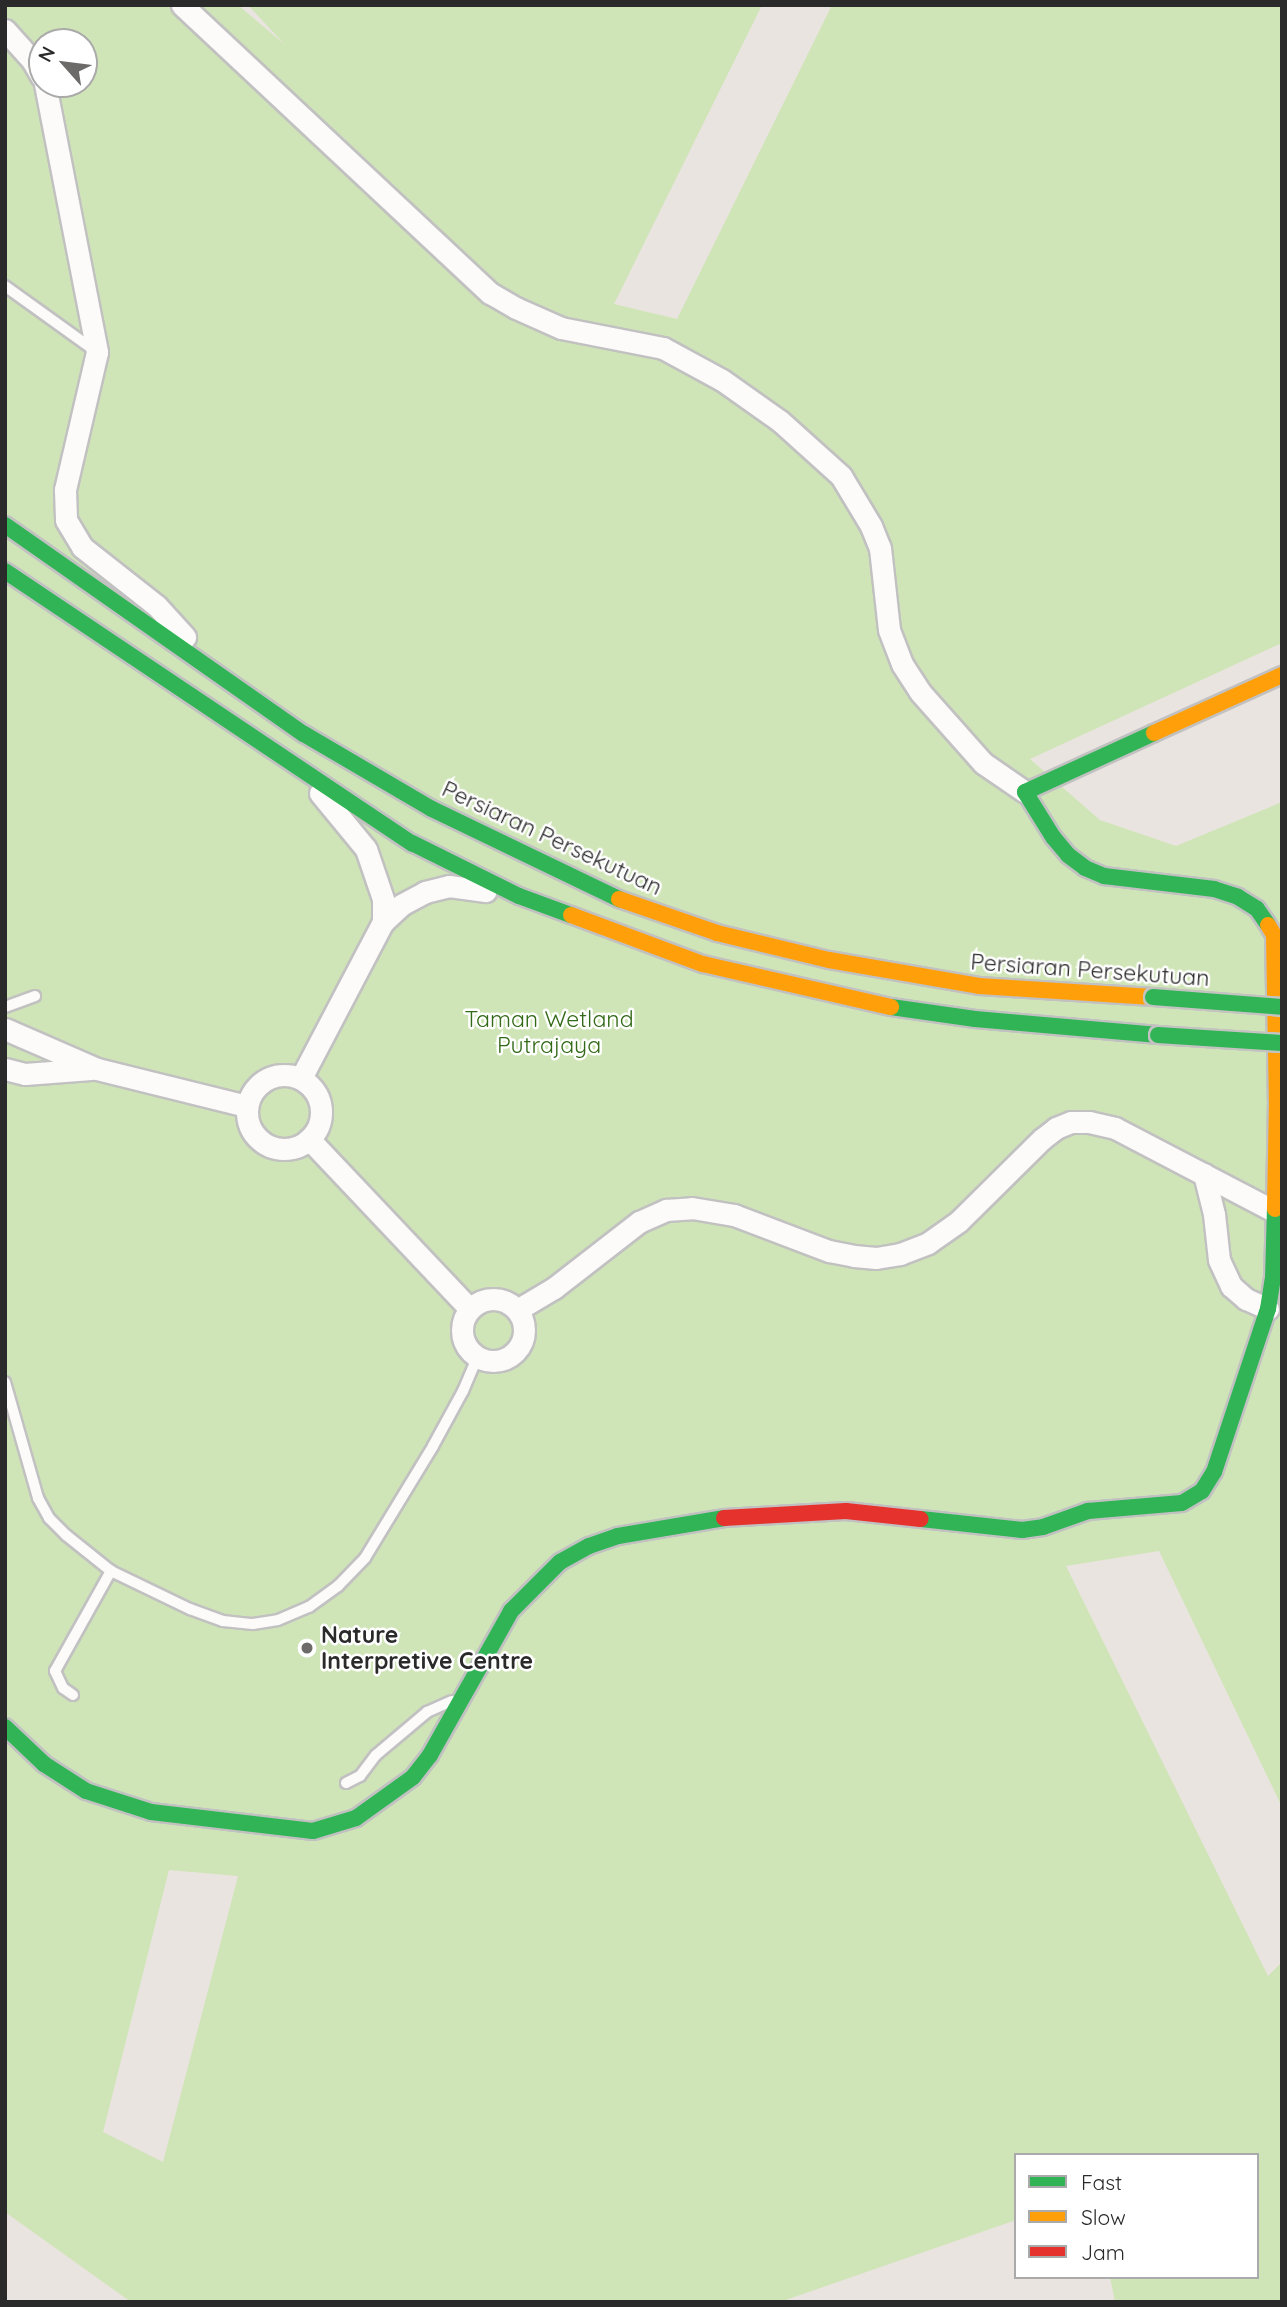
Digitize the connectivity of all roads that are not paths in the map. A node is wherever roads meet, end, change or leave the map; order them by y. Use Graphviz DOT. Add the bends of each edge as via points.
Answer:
graph roads {
  1 [pos="183,5"];
  2 [pos="5,30"];
  3 [pos="28,56"];
  4 [pos="48,98"];
  5 [pos="5,286"];
  6 [pos="97,352"];
  7 [pos="5,525"];
  8 [pos="5,570"];
  9 [pos="206,667"];
  10 [pos="1282,675"];
  11 [pos="303,772"];
  12 [pos="1025,792"];
  13 [pos="519,896"];
  14 [pos="383,922"];
  15 [pos="35,996"];
  16 [pos="5,1007"];
  17 [pos="1282,1007"];
  18 [pos="5,1029"];
  19 [pos="1282,1043"];
  20 [pos="5,1069"];
  21 [pos="97,1069"];
  22 [pos="301,1078"];
  23 [pos="247,1105"];
  24 [pos="309,1139"];
  25 [pos="1204,1174"];
  26 [pos="1274,1211"];
  27 [pos="470,1309"];
  28 [pos="1268,1309"];
  29 [pos="517,1310"];
  30 [pos="477,1358"];
  31 [pos="5,1382"];
  32 [pos="111,1571"];
  33 [pos="74,1695"];
  34 [pos="464,1698"];
  35 [pos="5,1727"];
  36 [pos="346,1783"];
  1 -- 12 [label="street" via="490,293 561,328 663,348 722,380 780,421 841,476 880,548 889,629 902,664 920,692 983,763"];
  2 -- 3 [label="street"];
  4 -- 6 [label="street"];
  5 -- 6 [label="lane"];
  6 -- 9 [label="street" via="65,490 66,520 82,547 156,606"];
  7 -- 9 [label="main road, Persiaran Persekutuan"];
  8 -- 11 [label="main road"];
  9 -- 17 [label="main road, Persiaran Persekutuan, bridge" via="304,734 432,809 609,895 705,929 829,960 979,986"];
  10 -- 12 [label="main road"];
  11 -- 13 [label="main road" via="411,844"];
  11 -- 14 [label="street" via="366,849 383,899"];
  12 -- 26 [label="main road" via="1053,837 1085,868 1104,876 1214,889 1238,897 1268,922 1274,935"];
  13 -- 14 [label="street" via="449,886 413,898"];
  13 -- 19 [label="main road, bridge" via="703,964 866,1003 975,1018"];
  14 -- 22 [label="street"];
  15 -- 16 [label="lane"];
  18 -- 21 [label="street"];
  20 -- 21 [label="street" via="24,1073"];
  21 -- 23 [label="street"];
  22 -- 23 [label="street" via="284,1074 267,1078"];
  22 -- 24 [label="street" via="314,1090 321,1106 319,1124"];
  23 -- 24 [label="street" via="254,1135 266,1145 296,1147"];
  24 -- 27 [label="street"];
  25 -- 26 [label="street"];
  25 -- 28 [label="street" via="1219,1260 1231,1286"];
  25 -- 29 [label="street" via="1115,1128 1071,1122 1042,1139 959,1221 928,1243 900,1254 854,1256 734,1215 692,1208 666,1210 639,1222 554,1288"];
  26 -- 28 [label="main road"];
  27 -- 29 [label="street" via="494,1299"];
  27 -- 30 [label="street" via="462,1335 466,1348"];
  28 -- 34 [label="main road" via="1214,1472 1202,1491 1182,1503 1088,1511 1022,1530 846,1511 730,1517 618,1536 559,1562 535,1584 511,1611"];
  29 -- 30 [label="street" via="524,1323 517,1351 505,1360"];
  30 -- 32 [label="lane" via="387,1527 338,1586 309,1607 278,1620 253,1624 223,1621"];
  31 -- 32 [label="lane" via="38,1498 66,1535"];
  32 -- 33 [label="lane" via="54,1671 63,1688"];
  34 -- 35 [label="main road" via="413,1776 356,1818 313,1831 150,1812 86,1791 44,1764"];
  34 -- 36 [label="lane" via="427,1712 376,1755 360,1776"];
}
